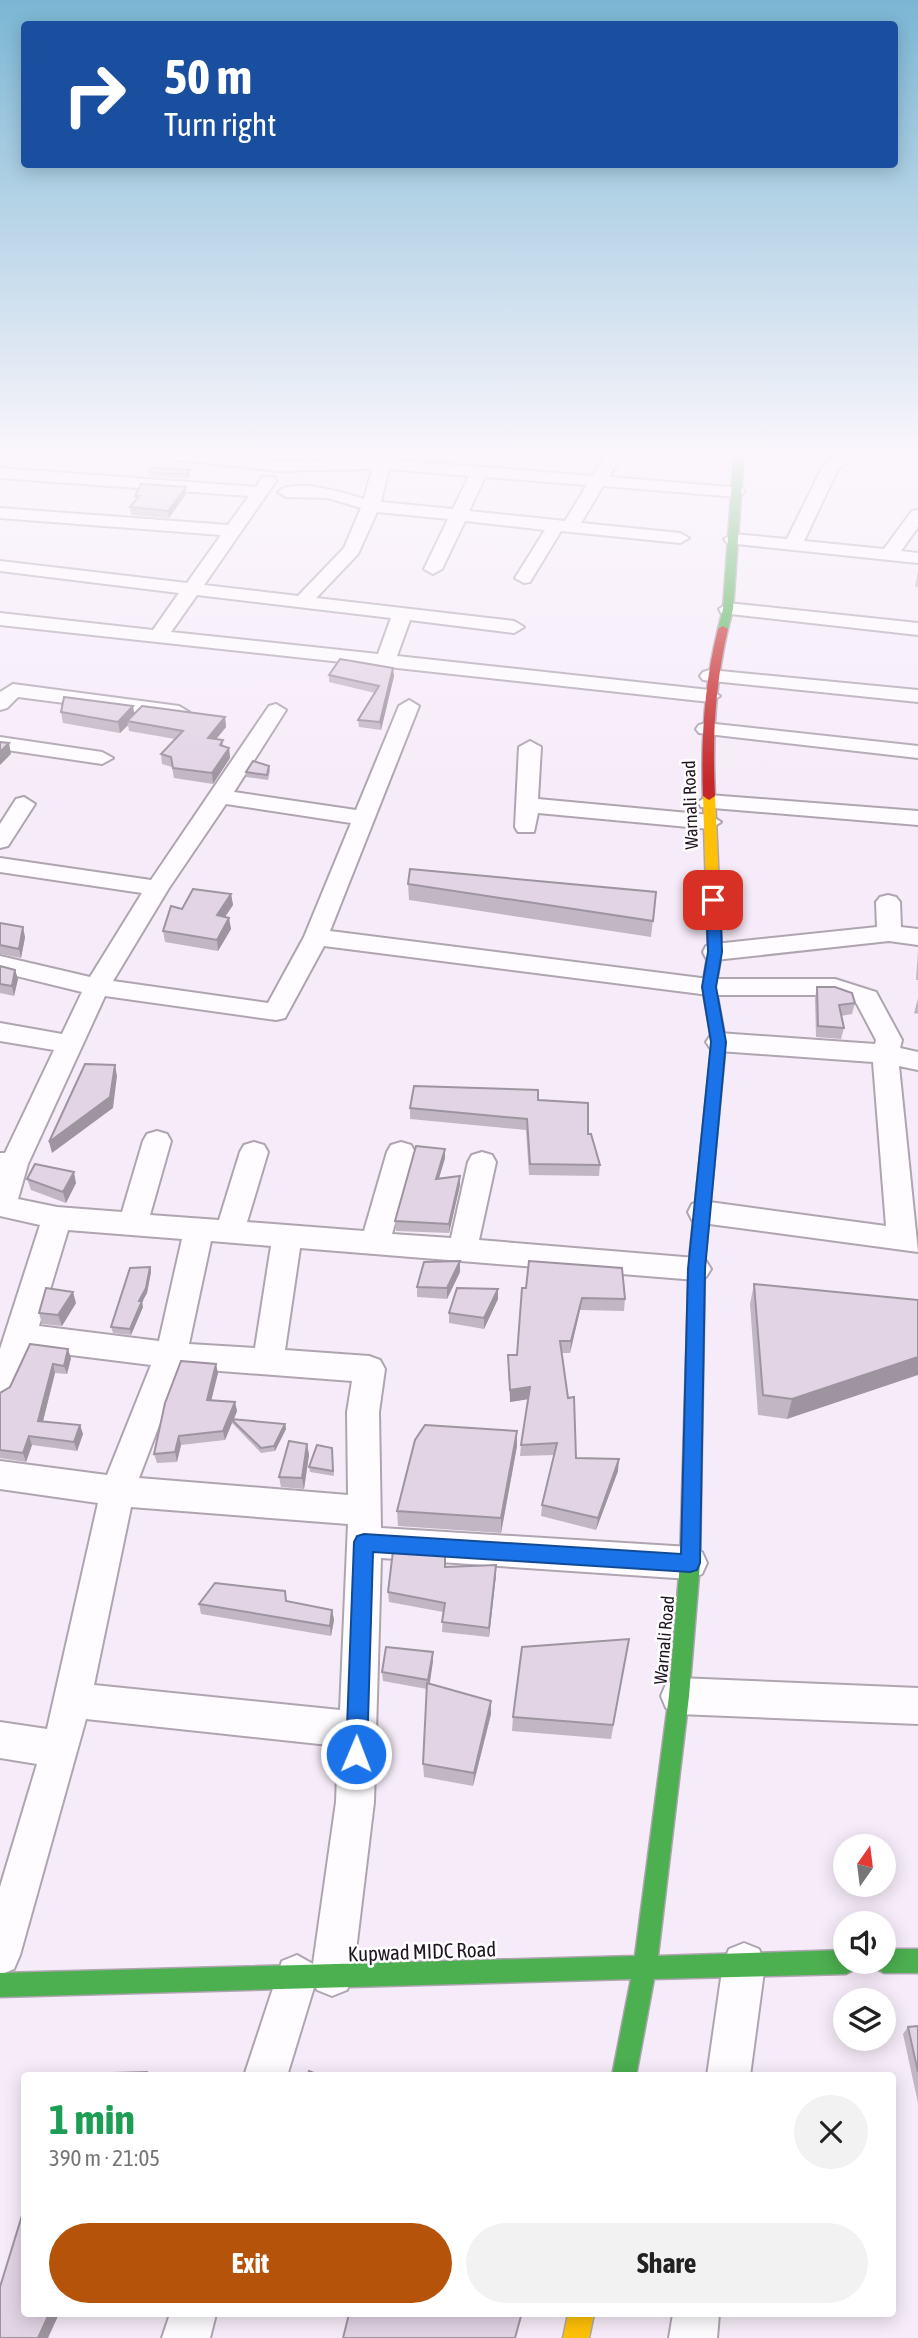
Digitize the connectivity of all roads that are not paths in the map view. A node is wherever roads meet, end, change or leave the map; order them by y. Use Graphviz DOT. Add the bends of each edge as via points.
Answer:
graph roads {
  1 [pos="210,563"];
  2 [pos="339,563"];
  3 [pos="436,563"];
  4 [pos="535,563"];
  5 [pos="731,563"];
  6 [pos="0,566"];
  7 [pos="433,569"];
  8 [pos="524,578"];
  9 [pos="191,590"];
  10 [pos="301,603"];
  11 [pos="728,609"];
  12 [pos="402,615"];
  13 [pos="0,619"];
  14 [pos="514,627"];
  15 [pos="918,629"];
  16 [pos="158,636"];
  17 [pos="385,663"];
  18 [pos="710,676"];
  19 [pos="710,696"];
  20 [pos="918,696"];
  21 [pos="1,703"];
  22 [pos="409,706"];
  23 [pos="276,710"];
  24 [pos="188,713"];
  25 [pos="706,729"];
  26 [pos="0,743"];
  27 [pos="530,747"];
  28 [pos="918,752"];
  29 [pos="102,758"];
  30 [pos="220,797"];
  31 [pos="24,804"];
  32 [pos="710,812"];
  33 [pos="365,818"];
  34 [pos="918,818"];
  35 [pos="0,841"];
  36 [pos="0,865"];
  37 [pos="157,888"];
  38 [pos="888,902"];
  39 [pos="889,933"];
  40 [pos="316,937"];
  41 [pos="918,937"];
  42 [pos="715,952"];
  43 [pos="0,964"];
  44 [pos="97,987"];
  45 [pos="709,987"];
  46 [pos="0,1032"];
  47 [pos="719,1042"];
  48 [pos="63,1043"];
  49 [pos="885,1054"];
  50 [pos="918,1061"];
  51 [pos="157,1141"];
  52 [pos="254,1152"];
  53 [pos="401,1152"];
  54 [pos="482,1162"];
  55 [pos="7,1164"];
  56 [pos="1,1209"];
  57 [pos="702,1212"];
  58 [pos="57,1218"];
  59 [pos="134,1224"];
  60 [pos="214,1231"];
  61 [pos="287,1237"];
  62 [pos="910,1240"];
  63 [pos="375,1243"];
  64 [pos="463,1249"];
  65 [pos="696,1269"];
  66 [pos="21,1336"];
  67 [pos="171,1355"];
  68 [pos="268,1363"];
  69 [pos="0,1386"];
  70 [pos="0,1475"];
  71 [pos="117,1491"];
  72 [pos="364,1527"];
  73 [pos="690,1563"];
  74 [pos="678,1696"];
  75 [pos="73,1700"];
  76 [pos="918,1706"];
  77 [pos="357,1730"];
  78 [pos="0,1740"];
  79 [pos="60,1749"];
  80 [pos="0,1955"];
  81 [pos="896,1961"];
  82 [pos="918,1961"];
  83 [pos="833,1962"];
  84 [pos="744,1964"];
  85 [pos="645,1965"];
  86 [pos="314,1975"];
  87 [pos="0,1984"];
  88 [pos="267,2072"];
  89 [pos="625,2072"];
  90 [pos="729,2072"];
  91 [pos="192,2317"];
  92 [pos="580,2317"];
  93 [pos="696,2317"];
  94 [pos="186,2338"];
  95 [pos="576,2338"];
  96 [pos="693,2338"];
  1 -- 9 [label="street"];
  2 -- 10 [label="street"];
  3 -- 7 [label="street"];
  4 -- 8 [label="street"];
  5 -- 11 [label="main road, Warnali Road"];
  6 -- 9 [label="street"];
  9 -- 10 [label="street"];
  9 -- 16 [label="street"];
  10 -- 12 [label="street"];
  11 -- 15 [label="street"];
  11 -- 18 [label="main road, Warnali Road"];
  12 -- 14 [label="street"];
  12 -- 17 [label="street"];
  13 -- 16 [label="street"];
  16 -- 17 [label="street"];
  17 -- 19 [label="street"];
  18 -- 19 [label="main road, Warnali Road"];
  18 -- 20 [label="street"];
  19 -- 25 [label="main road, Warnali Road"];
  21 -- 24 [label="street" via="13,690"];
  22 -- 33 [label="street"];
  23 -- 30 [label="street"];
  25 -- 28 [label="street"];
  25 -- 32 [label="main road, Warnali Road"];
  26 -- 29 [label="street"];
  27 -- 32 [label="street" via="526,816"];
  30 -- 33 [label="street"];
  30 -- 37 [label="street"];
  31 -- 35 [label="street"];
  32 -- 34 [label="street"];
  32 -- 42 [label="main road, Warnali Road"];
  33 -- 40 [label="street"];
  36 -- 37 [label="street"];
  37 -- 44 [label="street"];
  38 -- 39 [label="street"];
  39 -- 41 [label="street"];
  39 -- 42 [label="street"];
  40 -- 44 [label="street" via="276,1012"];
  40 -- 45 [label="street"];
  42 -- 45 [label="main road, Warnali Road"];
  43 -- 44 [label="street"];
  44 -- 55 [label="street"];
  45 -- 47 [label="main road, Warnali Road"];
  45 -- 49 [label="street" via="835,987 867,998 889,1040"];
  46 -- 48 [label="street"];
  47 -- 49 [label="street"];
  47 -- 57 [label="main road, Warnali Road"];
  49 -- 50 [label="street"];
  49 -- 62 [label="street"];
  51 -- 59 [label="street"];
  52 -- 60 [label="street"];
  53 -- 63 [label="street"];
  54 -- 64 [label="street"];
  55 -- 56 [label="street"];
  56 -- 58 [label="street"];
  57 -- 62 [label="street"];
  57 -- 65 [label="main road, Warnali Road"];
  58 -- 59 [label="street"];
  58 -- 66 [label="street"];
  59 -- 60 [label="street"];
  60 -- 61 [label="street"];
  60 -- 67 [label="street"];
  61 -- 63 [label="street"];
  61 -- 68 [label="street"];
  63 -- 64 [label="street"];
  64 -- 65 [label="street"];
  65 -- 73 [label="main road, Warnali Road"];
  66 -- 67 [label="street"];
  66 -- 69 [label="street"];
  67 -- 68 [label="street"];
  67 -- 71 [label="street"];
  68 -- 72 [label="street" via="369,1369 363,1412"];
  70 -- 71 [label="street"];
  71 -- 72 [label="street"];
  71 -- 75 [label="street"];
  72 -- 73 [label="street"];
  72 -- 77 [label="street"];
  73 -- 74 [label="main road, Warnali Road"];
  74 -- 76 [label="street"];
  74 -- 85 [label="main road, Warnali Road"];
  75 -- 77 [label="street"];
  75 -- 79 [label="street"];
  77 -- 86 [label="street" via="355,1802"];
  78 -- 79 [label="street"];
  79 -- 80 [label="street"];
  81 -- 82 [label="main road"];
  83 -- 84 [label="main road, Kupwad MIDC Road"];
  84 -- 85 [label="main road, Kupwad MIDC Road"];
  84 -- 90 [label="street"];
  85 -- 86 [label="main road, Kupwad MIDC Road"];
  85 -- 89 [label="main road, Warnali Road"];
  86 -- 87 [label="main road, Kupwad MIDC Road"];
  86 -- 88 [label="street"];
  91 -- 94 [label="street"];
  92 -- 95 [label="main road"];
  93 -- 96 [label="street"];
}
